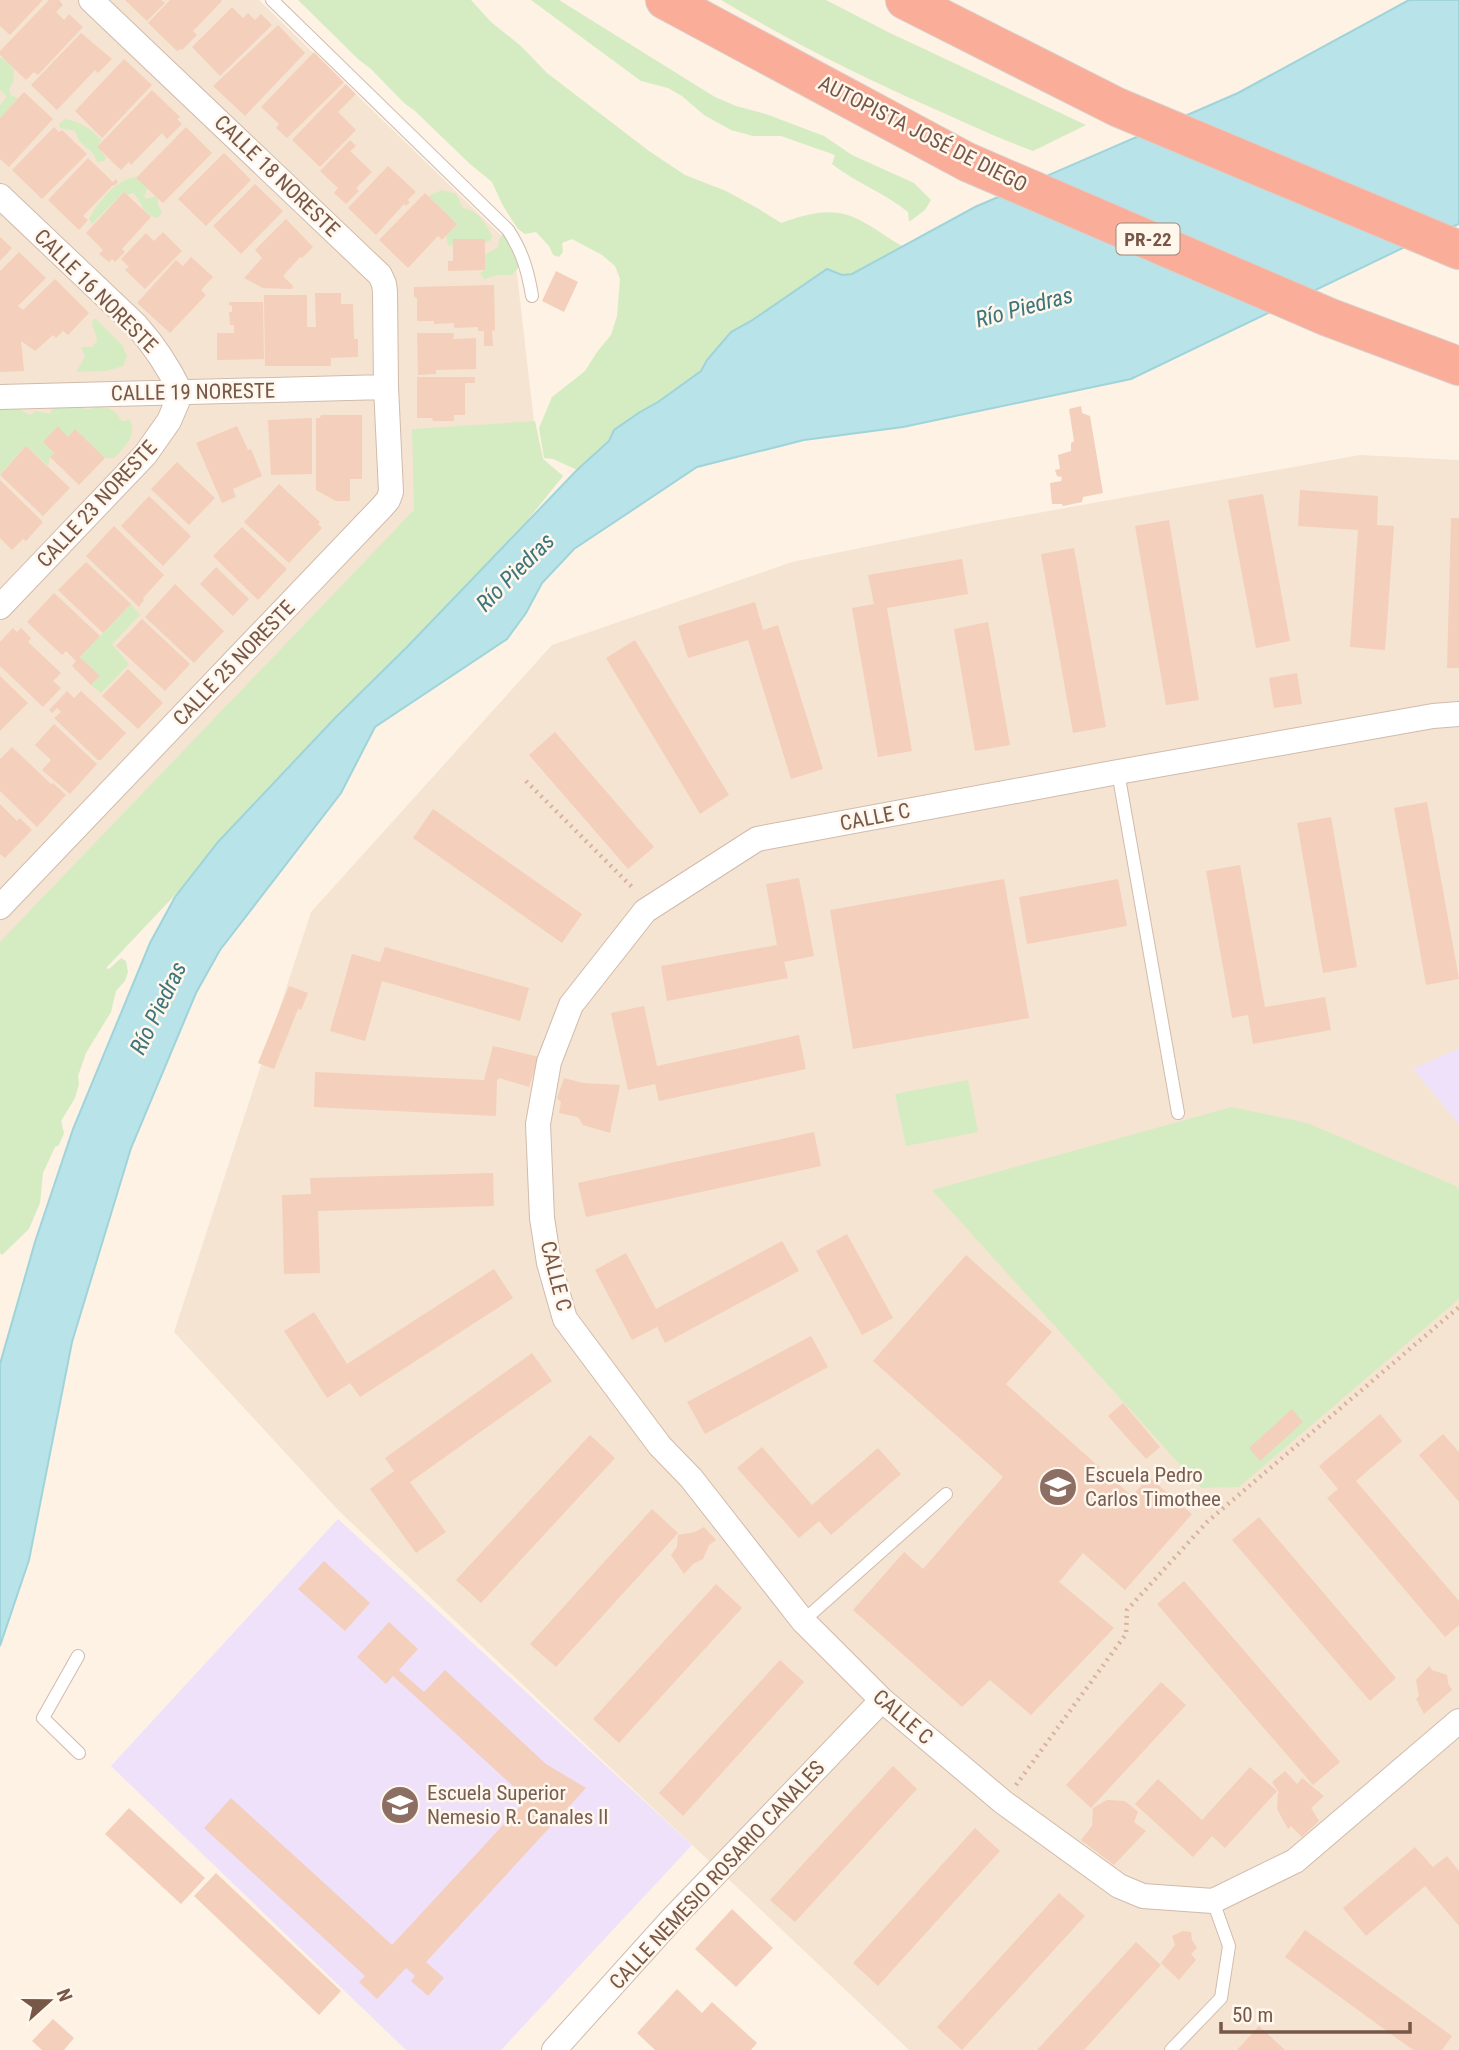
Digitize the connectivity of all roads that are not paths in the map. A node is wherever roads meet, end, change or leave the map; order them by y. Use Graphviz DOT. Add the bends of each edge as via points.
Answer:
graph roads {
  1 [pos="91,0"];
  2 [pos="272,0"];
  3 [pos="665,0"];
  4 [pos="905,0"];
  5 [pos="0,196"];
  6 [pos="1459,250"];
  7 [pos="532,296"];
  8 [pos="1459,366"];
  9 [pos="386,387"];
  10 [pos="181,393"];
  11 [pos="0,397"];
  12 [pos="0,607"];
  13 [pos="1459,714"];
  14 [pos="1118,772"];
  15 [pos="0,907"];
  16 [pos="1178,1113"];
  17 [pos="946,1494"];
  18 [pos="803,1620"];
  19 [pos="78,1656"];
  20 [pos="882,1700"];
  21 [pos="1459,1721"];
  22 [pos="79,1753"];
  23 [pos="1213,1901"];
  24 [pos="554,2050"];
  25 [pos="1171,2050"];
  1 -- 9 [label="street, CALLE 18 NORESTE" via="380,275 385,292"];
  2 -- 7 [label="lane" via="508,230 520,248"];
  3 -- 8 [label="highway, AUTOPISTA JOSÉ DE DIEGO / PR-22" via="967,162 1328,317"];
  4 -- 6 [label="highway" via="1117,107"];
  5 -- 10 [label="street, CALLE 16 NORESTE" via="136,325 167,365"];
  9 -- 10 [label="street, CALLE 19 NORESTE"];
  9 -- 15 [label="street, CALLE 25 NORESTE" via="388,500"];
  10 -- 11 [label="street, CALLE 19 NORESTE"];
  10 -- 12 [label="street, CALLE 23 NORESTE" via="169,421 145,455"];
  13 -- 14 [label="street, CALLE C"];
  14 -- 16 [label="lane"];
  14 -- 18 [label="street, CALLE C" via="757,839 645,911 571,1005 549,1062 538,1124 542,1219 565,1319 660,1446 691,1478"];
  17 -- 18 [label="lane"];
  18 -- 20 [label="street, CALLE C"];
  19 -- 22 [label="lane" via="43,1718"];
  20 -- 23 [label="street, CALLE C" via="1003,1802 1119,1886 1143,1896"];
  20 -- 24 [label="street, CALLE NEMESIO ROSARIO CANALES"];
  21 -- 23 [label="street" via="1295,1861"];
  23 -- 25 [label="lane" via="1229,1946 1221,1997"];
}
